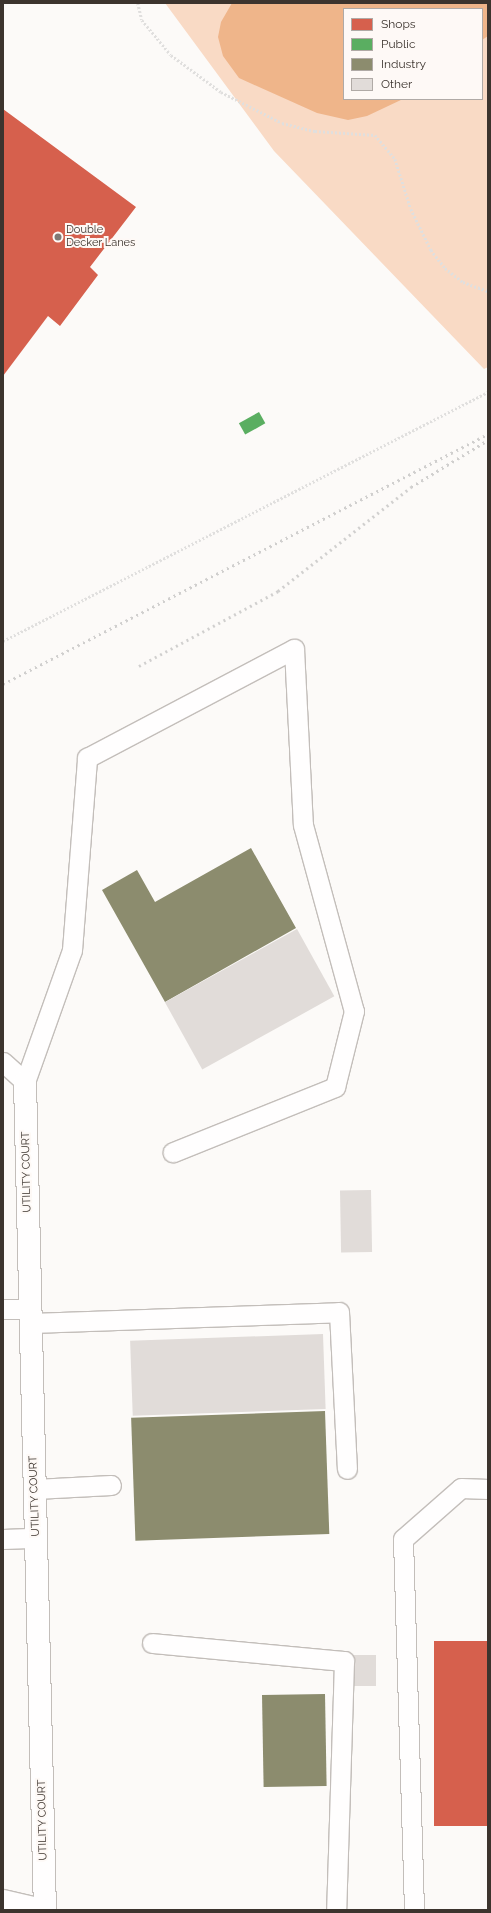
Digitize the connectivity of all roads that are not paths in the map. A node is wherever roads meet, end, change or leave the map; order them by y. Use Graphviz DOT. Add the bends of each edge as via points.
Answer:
graph roads {
  1 [pos="3,1062"];
  2 [pos="25,1082"];
  3 [pos="173,1152"];
  4 [pos="3,1309"];
  5 [pos="31,1316"];
  6 [pos="347,1469"];
  7 [pos="111,1485"];
  8 [pos="488,1489"];
  9 [pos="35,1490"];
  10 [pos="36,1538"];
  11 [pos="3,1539"];
  12 [pos="152,1644"];
  13 [pos="3,1901"];
  14 [pos="43,1910"];
  15 [pos="336,1910"];
  16 [pos="414,1910"];
  1 -- 2 [label="lane"];
  2 -- 3 [label="lane" via="72,950 87,758 294,649 303,825 354,1011 335,1087"];
  2 -- 5 [label="street, UTILITY COURT"];
  4 -- 5 [label="lane"];
  5 -- 6 [label="lane" via="339,1312"];
  5 -- 9 [label="street, UTILITY COURT"];
  7 -- 9 [label="lane"];
  8 -- 16 [label="lane" via="461,1488 403,1539"];
  9 -- 10 [label="street, UTILITY COURT"];
  10 -- 11 [label="lane"];
  10 -- 14 [label="street, UTILITY COURT"];
  12 -- 15 [label="lane" via="344,1661"];
  13 -- 14 [label="street"];
}
